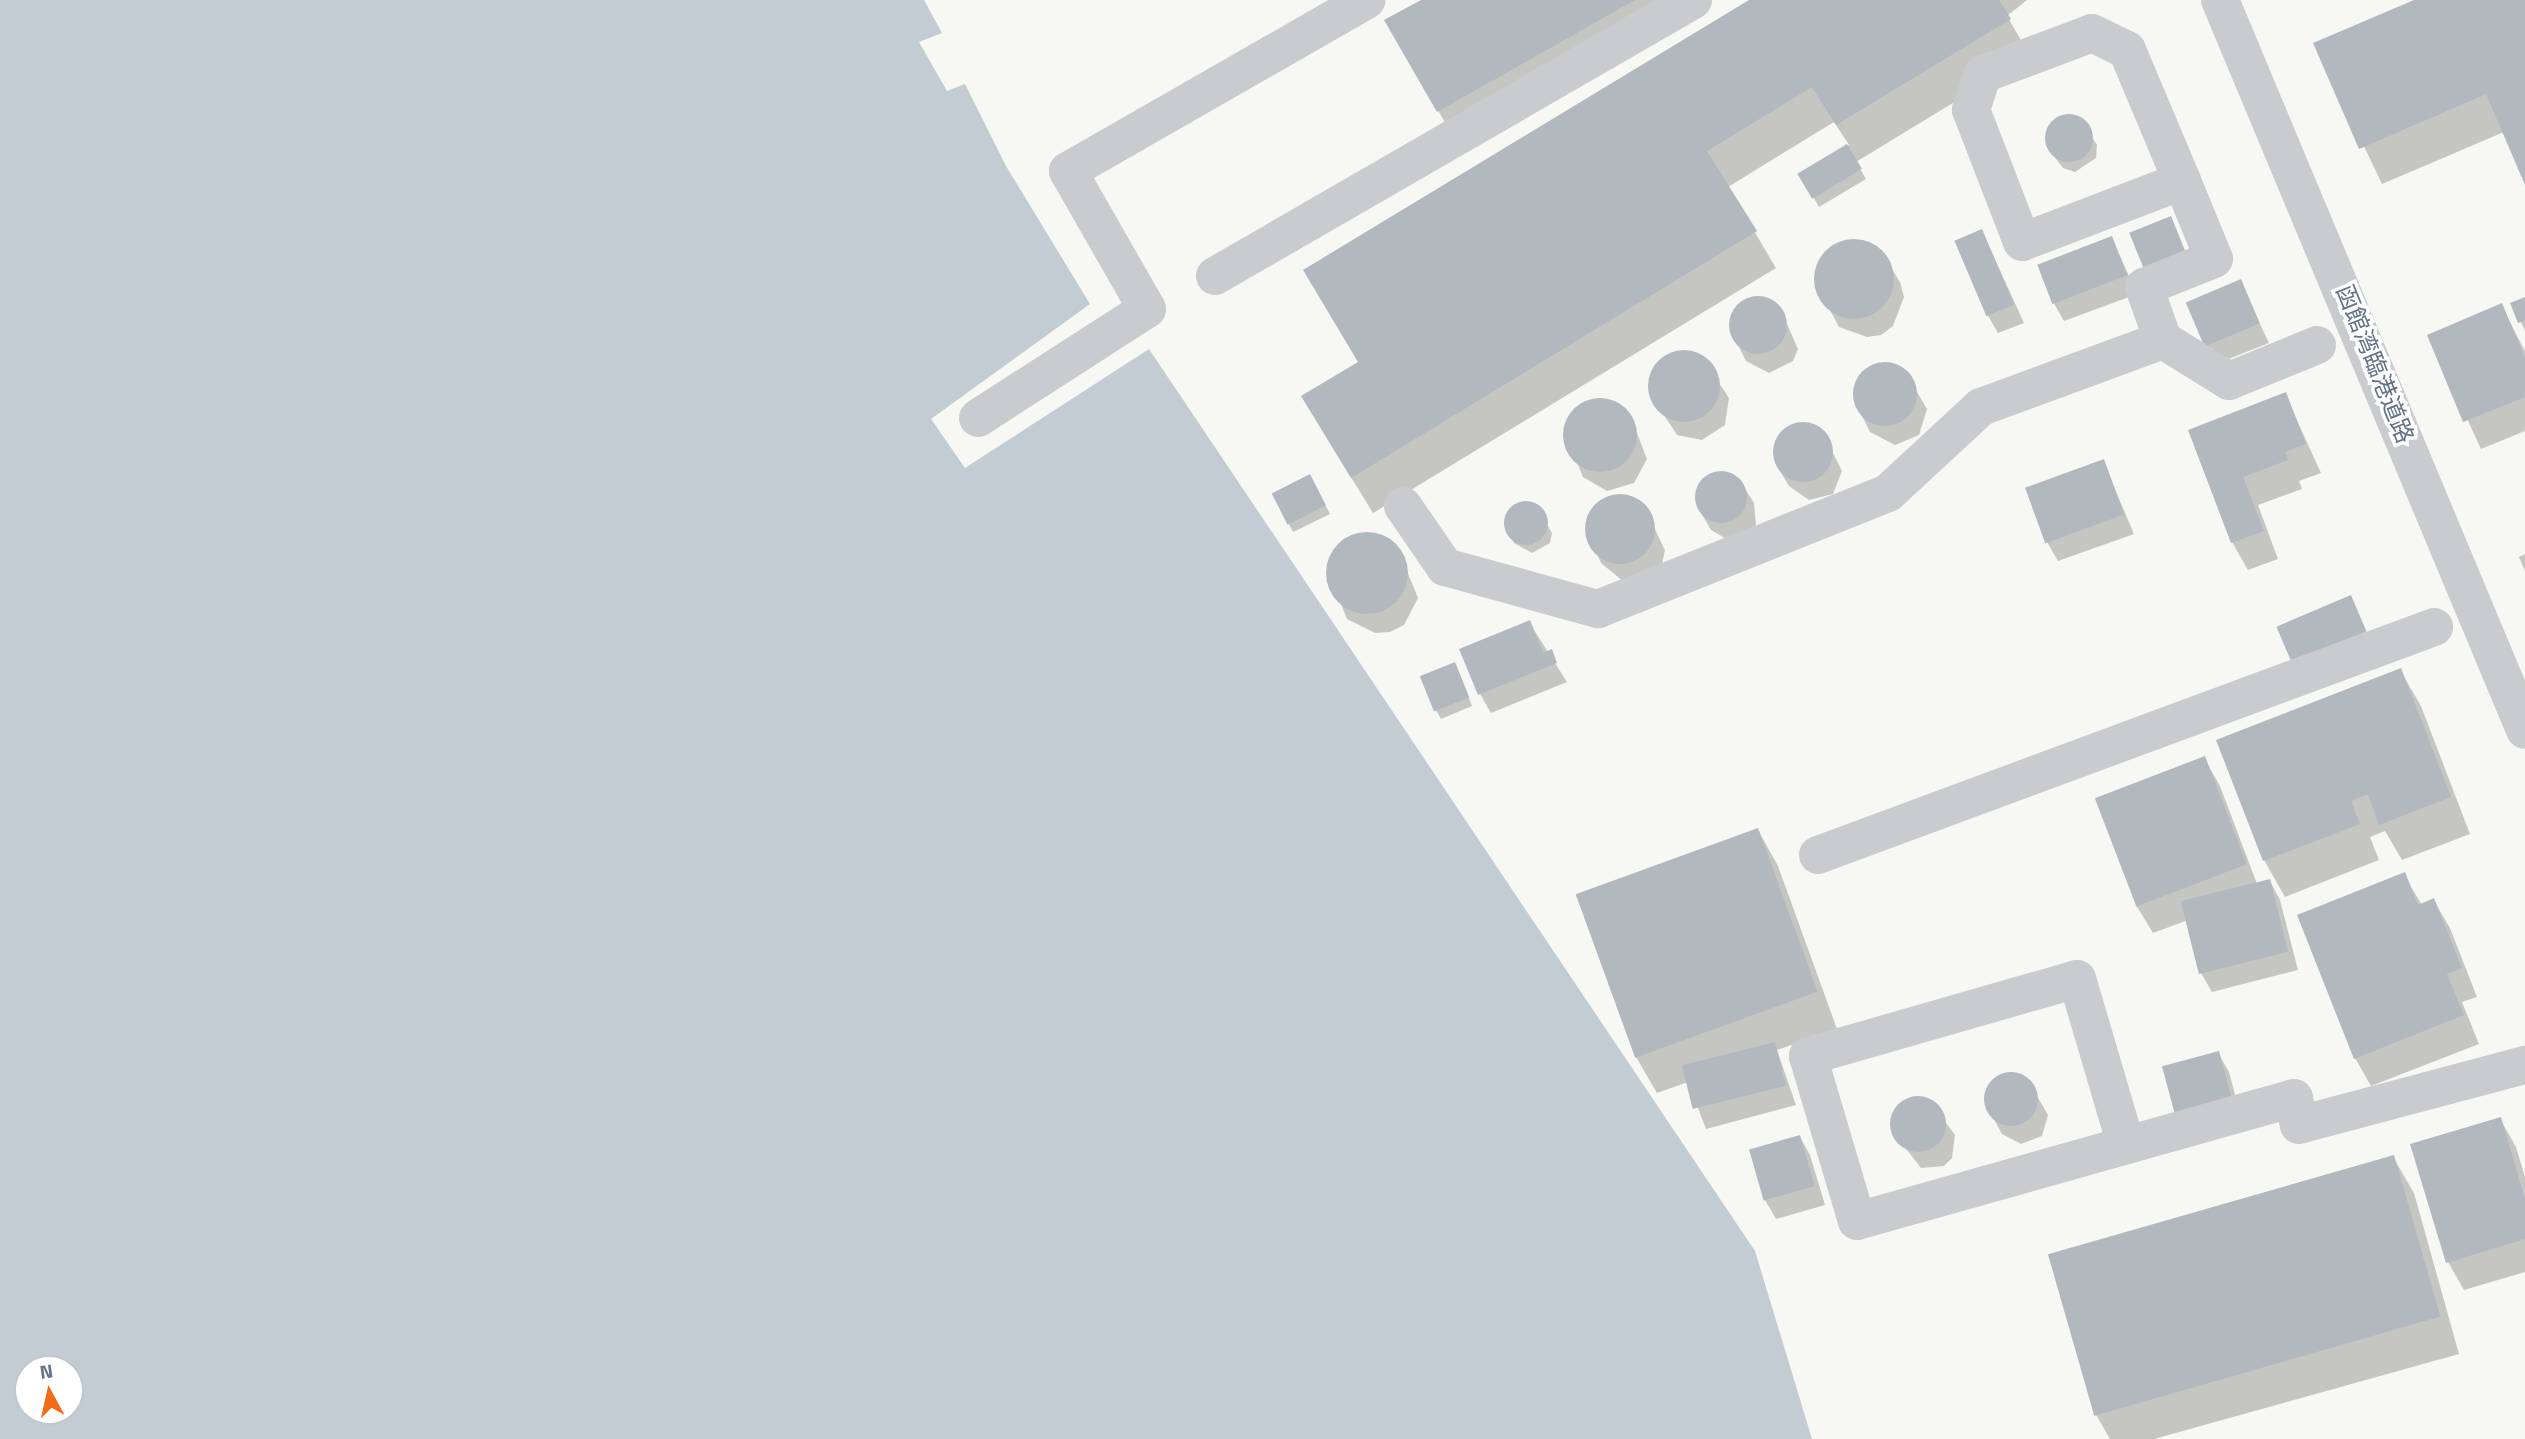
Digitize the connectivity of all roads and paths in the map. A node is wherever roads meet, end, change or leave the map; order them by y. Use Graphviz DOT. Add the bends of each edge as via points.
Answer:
graph roads {
  1 [pos="1366,0"];
  2 [pos="1693,0"];
  3 [pos="2220,0"];
  4 [pos="2182,181"];
  5 [pos="1215,276"];
  6 [pos="2164,340"];
  7 [pos="2317,345"];
  8 [pos="978,418"];
  9 [pos="1403,506"];
  10 [pos="2434,627"];
  11 [pos="2525,730"];
  12 [pos="1818,855"];
  13 [pos="2525,1065"];
  14 [pos="2126,1145"];
  1 -- 8 [label="street" via="1068,171 1147,309"];
  2 -- 5 [label="street"];
  3 -- 11 [label="street, 函館湾臨港道路"];
  4 -- 4 [label="street" via="2127,50 2092,33 1983,74 1971,110 2022,242"];
  4 -- 6 [label="street" via="2214,259 2144,287"];
  6 -- 7 [label="street" via="2229,381"];
  6 -- 9 [label="street" via="1981,407 1888,494 1598,609 1445,567"];
  10 -- 12 [label="street"];
  13 -- 14 [label="street" via="2299,1125 2294,1098"];
  14 -- 14 [label="street" via="2077,978 1808,1056 1857,1221"];
}
